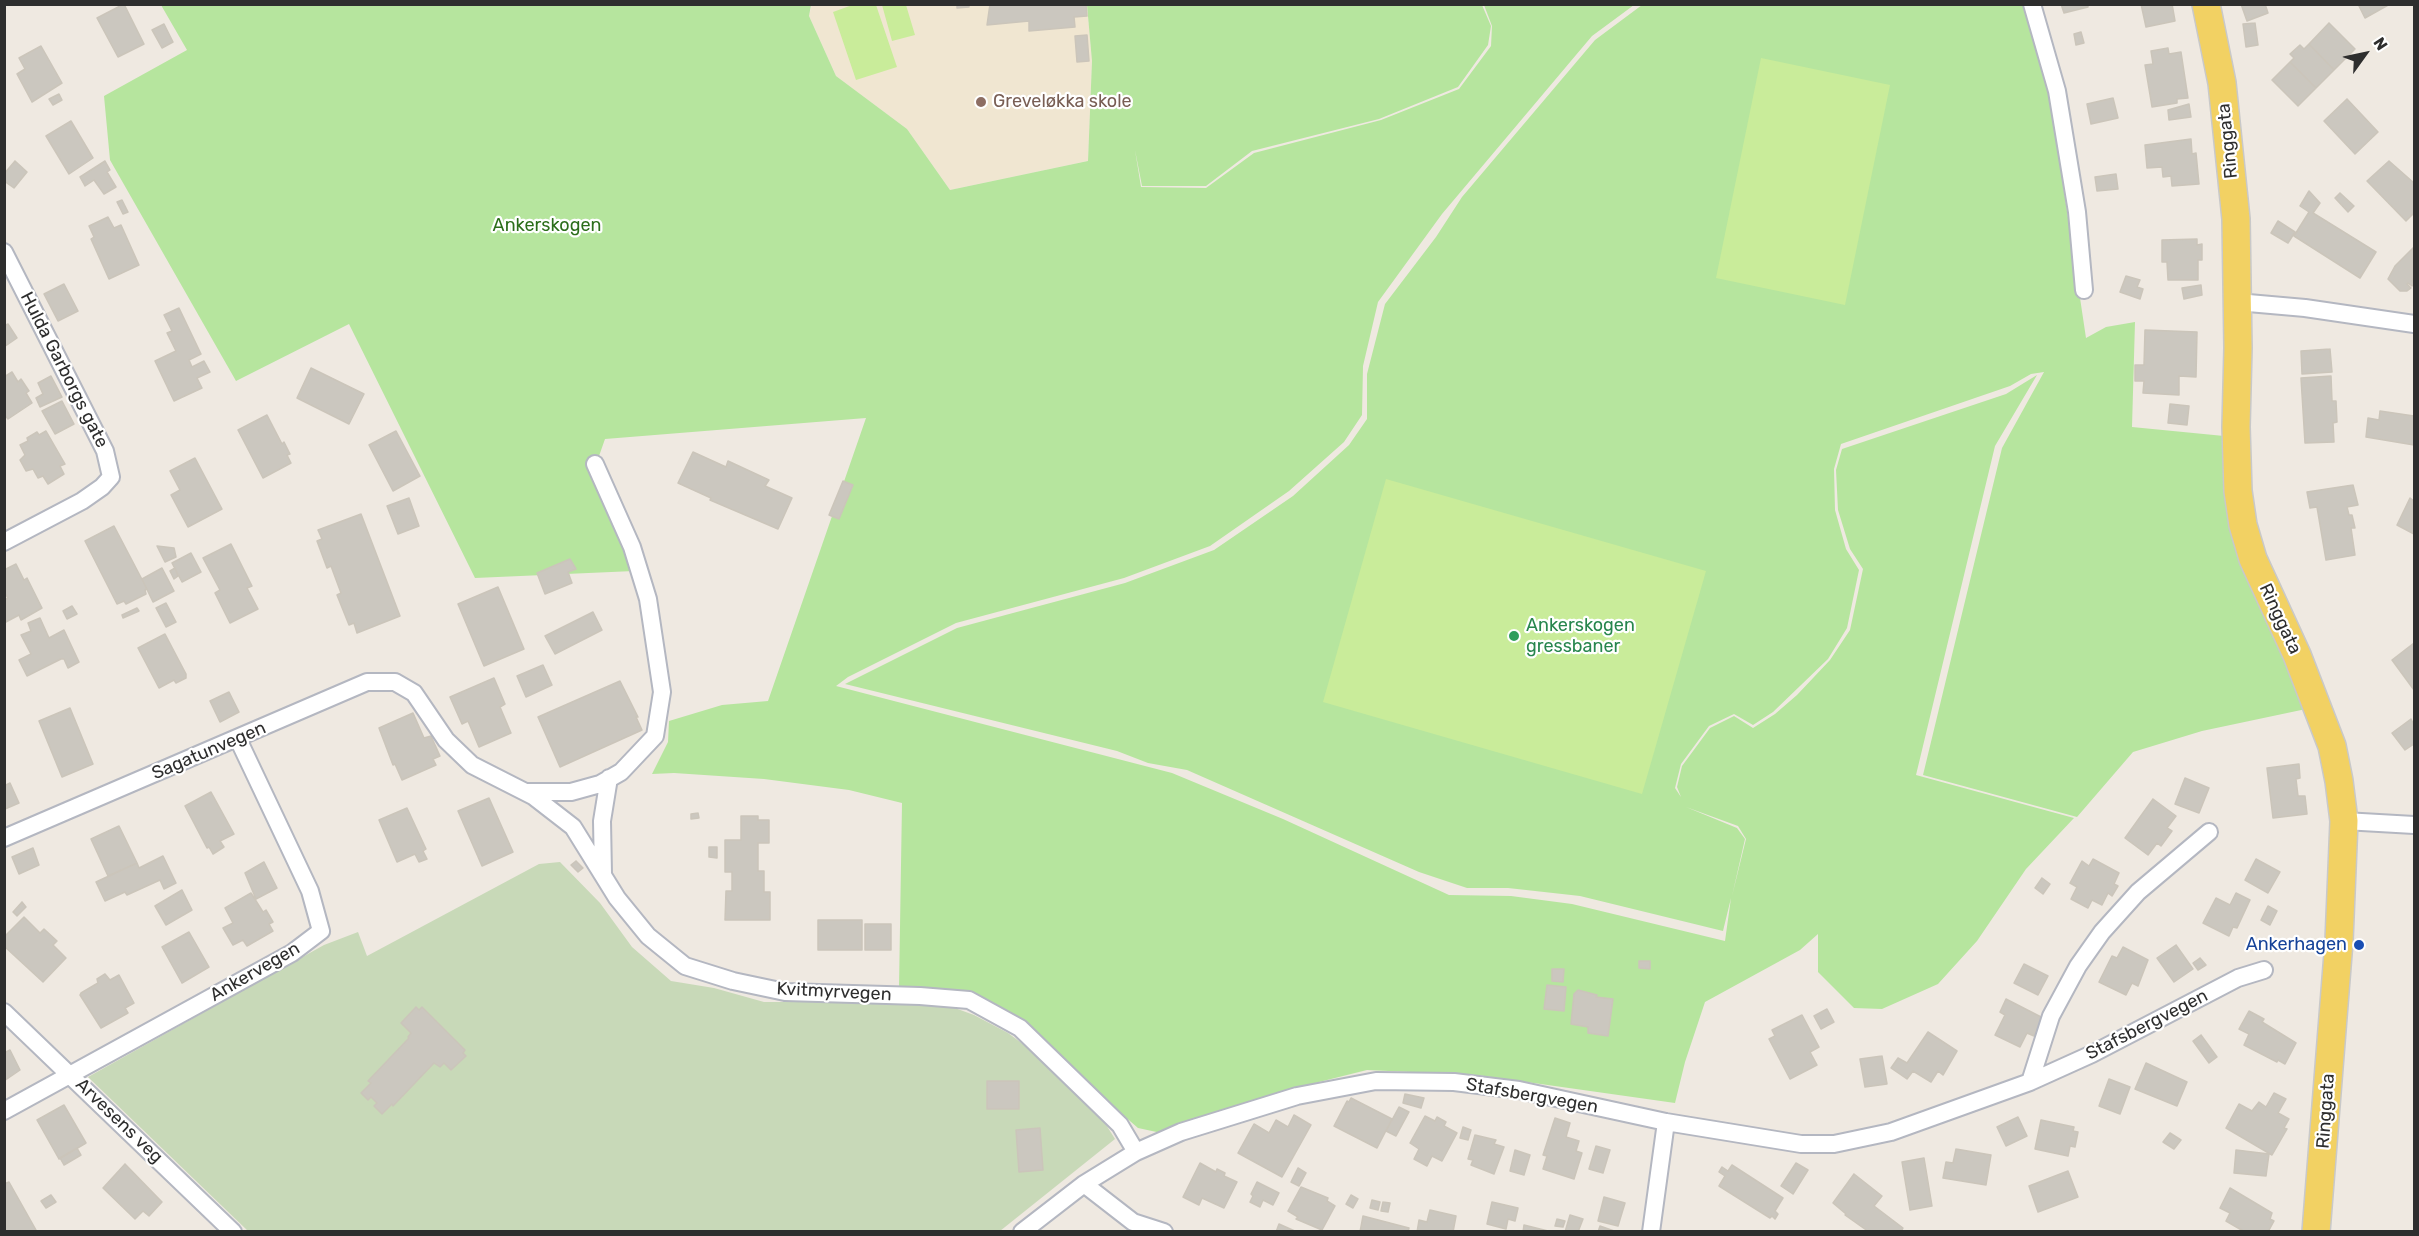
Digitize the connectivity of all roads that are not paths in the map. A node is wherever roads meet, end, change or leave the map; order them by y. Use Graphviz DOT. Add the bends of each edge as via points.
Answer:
graph roads {
  1 [pos="2032,4"];
  2 [pos="2206,4"];
  3 [pos="4,252"];
  4 [pos="2084,290"];
  5 [pos="2237,302"];
  6 [pos="2415,324"];
  7 [pos="595,464"];
  8 [pos="4,542"];
  9 [pos="414,693"];
  10 [pos="238,739"];
  11 [pos="609,778"];
  12 [pos="527,792"];
  13 [pos="2344,821"];
  14 [pos="2415,825"];
  15 [pos="2209,832"];
  16 [pos="4,838"];
  17 [pos="603,875"];
  18 [pos="2264,970"];
  19 [pos="4,1012"];
  20 [pos="70,1074"];
  21 [pos="2030,1082"];
  22 [pos="4,1111"];
  23 [pos="1666,1122"];
  24 [pos="1136,1152"];
  25 [pos="1084,1184"];
  26 [pos="233,1232"];
  27 [pos="1022,1232"];
  28 [pos="1164,1232"];
  29 [pos="1651,1232"];
  30 [pos="2316,1232"];
  1 -- 4 [label="street" via="2057,91 2077,212"];
  2 -- 5 [label="main road, Ringgata" via="2229,140 2236,219"];
  3 -- 8 [label="street, Hulda Garborgs gate" via="105,451 111,477 82,501"];
  5 -- 6 [label="street"];
  5 -- 13 [label="main road, Ringgata" via="2238,491 2243,525 2253,560 2297,655 2332,746"];
  7 -- 11 [label="street" via="632,547 648,599 662,692 656,736 621,772"];
  9 -- 10 [label="street, Sagatunvegen" via="395,682 367,682"];
  9 -- 12 [label="street, Kvitmyrvegen" via="446,740 472,765"];
  10 -- 16 [label="street, Sagatunvegen"];
  10 -- 20 [label="street, Ankervegen" via="310,891 321,932 292,953"];
  11 -- 12 [label="street" via="571,792"];
  11 -- 17 [label="street" via="602,821"];
  12 -- 17 [label="street, Kvitmyrvegen" via="573,827"];
  13 -- 14 [label="street"];
  13 -- 30 [label="main road, Ringgata" via="2339,941"];
  15 -- 21 [label="street" via="2138,892 2102,932 2051,1016"];
  17 -- 24 [label="street, Kvitmyrvegen" via="648,936 685,966 785,992 969,1000 1007,1019 1120,1125"];
  18 -- 21 [label="street, Stafsbergvegen" via="2238,978"];
  19 -- 20 [label="street, Arvesens veg"];
  20 -- 22 [label="street, Ankervegen"];
  20 -- 26 [label="street, Arvesens veg"];
  21 -- 23 [label="street, Stafsbergvegen" via="1890,1132 1834,1144 1801,1144"];
  23 -- 24 [label="street, Stafsbergvegen" via="1519,1090 1454,1082 1376,1081 1286,1099 1181,1132"];
  23 -- 29 [label="street"];
  24 -- 25 [label="street, Stafsbergvegen"];
  25 -- 27 [label="street, Stafsbergvegen"];
  25 -- 28 [label="street" via="1133,1222"];
}
